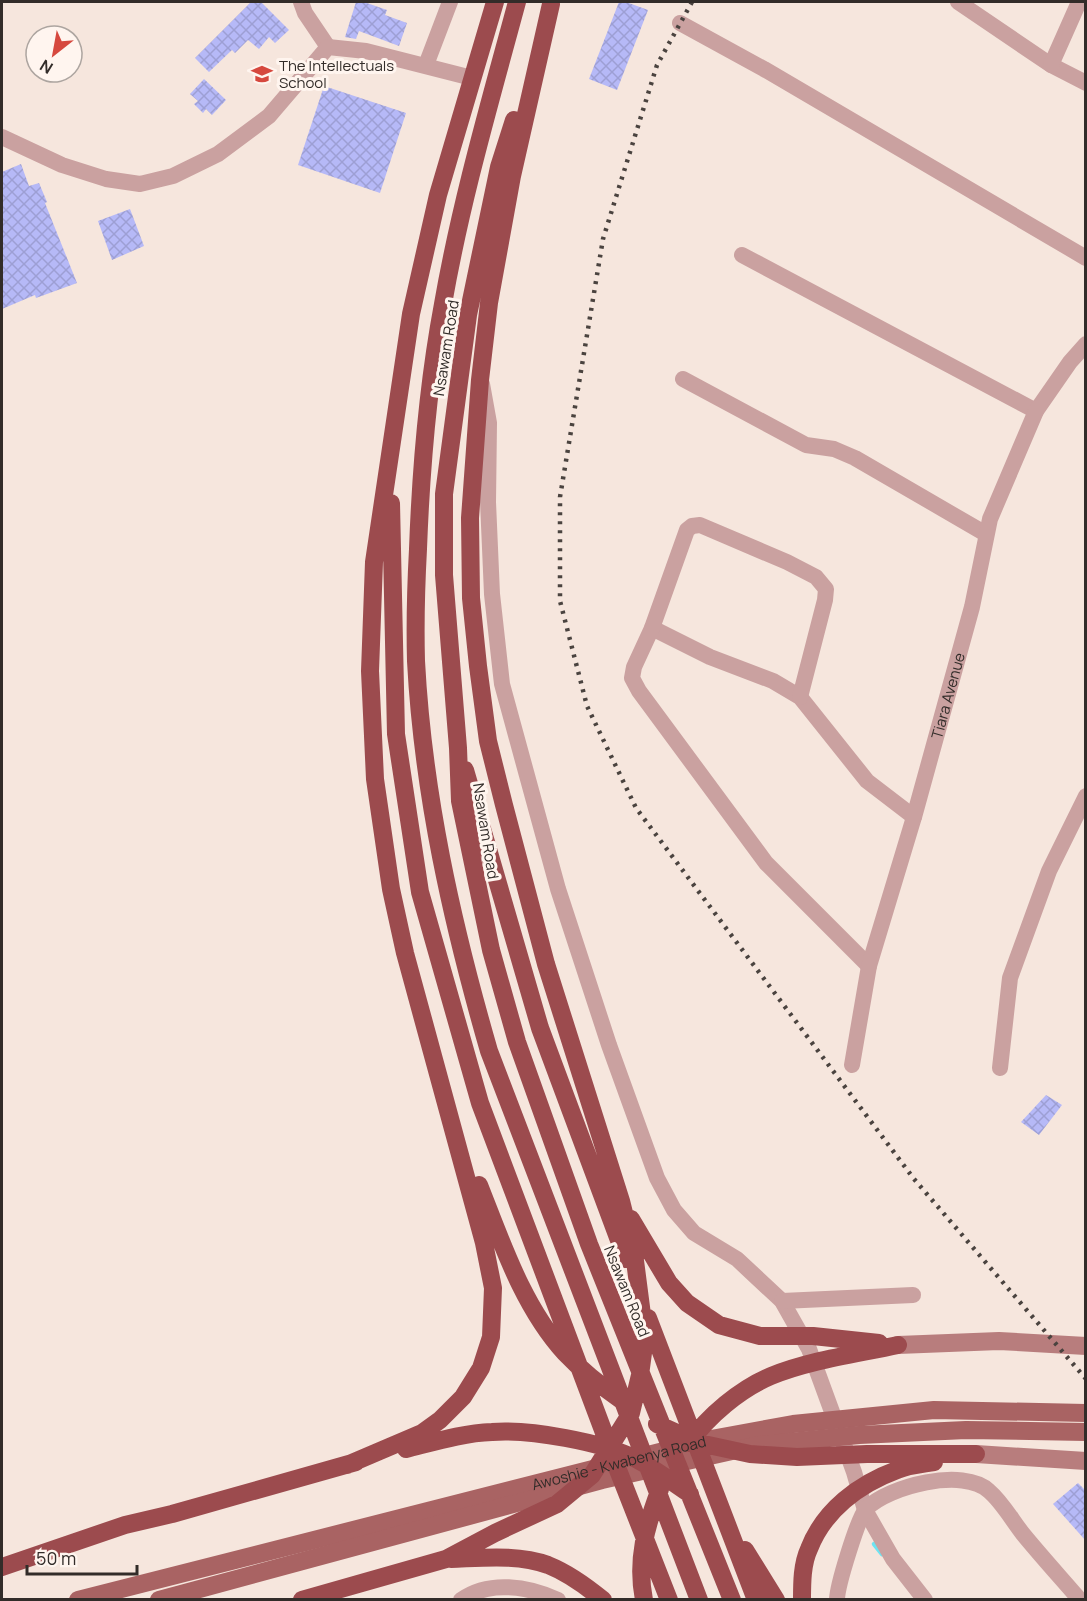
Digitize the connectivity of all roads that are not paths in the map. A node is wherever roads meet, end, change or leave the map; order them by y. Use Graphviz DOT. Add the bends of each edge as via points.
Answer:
graph roads {
  1 [pos="301,2"];
  2 [pos="450,2"];
  3 [pos="495,2"];
  4 [pos="517,2"];
  5 [pos="958,2"];
  6 [pos="1079,2"];
  7 [pos="551,3"];
  8 [pos="680,23"];
  9 [pos="328,47"];
  10 [pos="426,65"];
  11 [pos="1051,65"];
  12 [pos="472,78"];
  13 [pos="1086,83"];
  14 [pos="2,137"];
  15 [pos="742,255"];
  16 [pos="1086,258"];
  17 [pos="1086,344"];
  18 [pos="683,379"];
  19 [pos="480,380"];
  20 [pos="1036,411"];
  21 [pos="389,460"];
  22 [pos="986,534"];
  23 [pos="652,628"];
  24 [pos="800,697"];
  25 [pos="458,748"];
  26 [pos="1086,796"];
  27 [pos="914,817"];
  28 [pos="869,966"];
  29 [pos="852,1065"];
  30 [pos="999,1068"];
  31 [pos="447,1109"];
  32 [pos="621,1201"];
  33 [pos="913,1295"];
  34 [pos="782,1301"];
  35 [pos="898,1345"];
  36 [pos="1086,1346"];
  37 [pos="1086,1413"];
  38 [pos="1086,1432"];
  39 [pos="976,1454"];
  40 [pos="1086,1461"];
  41 [pos="347,1465"];
  42 [pos="865,1510"];
  43 [pos="446,1559"];
  44 [pos="2,1567"];
  45 [pos="78,1599"];
  46 [pos="163,1599"];
  47 [pos="302,1599"];
  48 [pos="461,1599"];
  49 [pos="558,1599"];
  50 [pos="603,1599"];
  51 [pos="644,1599"];
  52 [pos="669,1599"];
  53 [pos="699,1599"];
  54 [pos="732,1599"];
  55 [pos="756,1599"];
  56 [pos="776,1599"];
  57 [pos="802,1599"];
  58 [pos="837,1599"];
  59 [pos="925,1599"];
  60 [pos="1080,1599"];
  1 -- 9 [label="street"];
  2 -- 10 [label="street"];
  3 -- 12 [label="highway"];
  4 -- 53 [label="highway, Nsawam Road" via="462,212 429,392 420,494 416,661 429,794 447,893 489,1051"];
  5 -- 11 [label="street"];
  6 -- 11 [label="street"];
  7 -- 19 [label="highway" via="512,176 489,303"];
  7 -- 25 [label="highway, Nsawam Road" via="499,167 468,315 444,494 444,575"];
  8 -- 16 [label="street"];
  9 -- 10 [label="street"];
  9 -- 14 [label="street" via="268,116 218,154 173,176 140,184 106,179 62,165"];
  10 -- 12 [label="street"];
  11 -- 13 [label="street"];
  12 -- 21 [label="highway" via="438,195 411,314"];
  15 -- 20 [label="street"];
  17 -- 20 [label="street, Tiara Avenue"];
  18 -- 22 [label="street" via="806,445 834,449 855,458"];
  19 -- 32 [label="highway" via="470,518 471,598 488,741 546,964"];
  19 -- 34 [label="street" via="489,423 492,594 502,684 558,889 609,1045 657,1178 674,1210 694,1233 737,1259"];
  20 -- 22 [label="street, Tiara Avenue" via="997,498"];
  21 -- 31 [label="highway" via="374,562 370,671 375,780 405,953"];
  21 -- 52 [label="highway" via="396,734 420,892 480,1103"];
  22 -- 27 [label="street, Tiara Avenue" via="972,607"];
  23 -- 24 [label="street" via="710,657 773,681"];
  23 -- 24 [label="street" via="687,530 692,526 700,525 787,562 816,577 826,589"];
  23 -- 28 [label="street" via="634,667 632,678 639,691 766,863"];
  24 -- 27 [label="street" via="867,781"];
  25 -- 54 [label="highway, Nsawam Road" via="460,801 476,887 517,1042 588,1244"];
  25 -- 55 [label="highway" via="540,1028"];
  26 -- 30 [label="street" via="1049,872 1010,978"];
  27 -- 28 [label="street, Tiara Avenue"];
  28 -- 29 [label="street, Tiara Avenue"];
  31 -- 39 [label="highway" via="510,1263 543,1324 588,1376 649,1420 699,1443 750,1454"];
  31 -- 41 [label="highway" via="489,1266 493,1288 491,1336 481,1368 463,1397 440,1420 422,1433"];
  32 -- 35 [label="highway" via="669,1283 687,1303 719,1325 760,1336 813,1336"];
  32 -- 43 [label="highway" via="634,1253 645,1338 631,1413 592,1475 557,1504"];
  33 -- 34 [label="street"];
  34 -- 42 [label="street" via="809,1348"];
  35 -- 36 [label="street" via="999,1341"];
  35 -- 51 [label="highway" via="770,1376 736,1396 704,1422 678,1457 651,1512 642,1546 640,1578"];
  37 -- 45 [label="main road, Awoshie - Kwabenya Road" via="934,1410 793,1424 711,1439"];
  38 -- 46 [label="main road, Awoshie - Kwabenya Road" via="966,1430 759,1445 602,1480"];
  39 -- 40 [label="street"];
  39 -- 57 [label="highway" via="899,1469 870,1482 837,1506 808,1550"];
  41 -- 44 [label="highway" via="125,1525"];
  41 -- 56 [label="highway" via="440,1440 492,1432 535,1433 603,1448 633,1458 701,1502 756,1564"];
  42 -- 58 [label="street" via="847,1556"];
  42 -- 59 [label="street" via="894,1559"];
  42 -- 60 [label="street" via="892,1491 934,1480 967,1481 988,1489"];
  43 -- 47 [label="highway"];
  43 -- 50 [label="highway" via="523,1559 548,1565 578,1580"];
  48 -- 49 [label="street" via="493,1586"];
}
